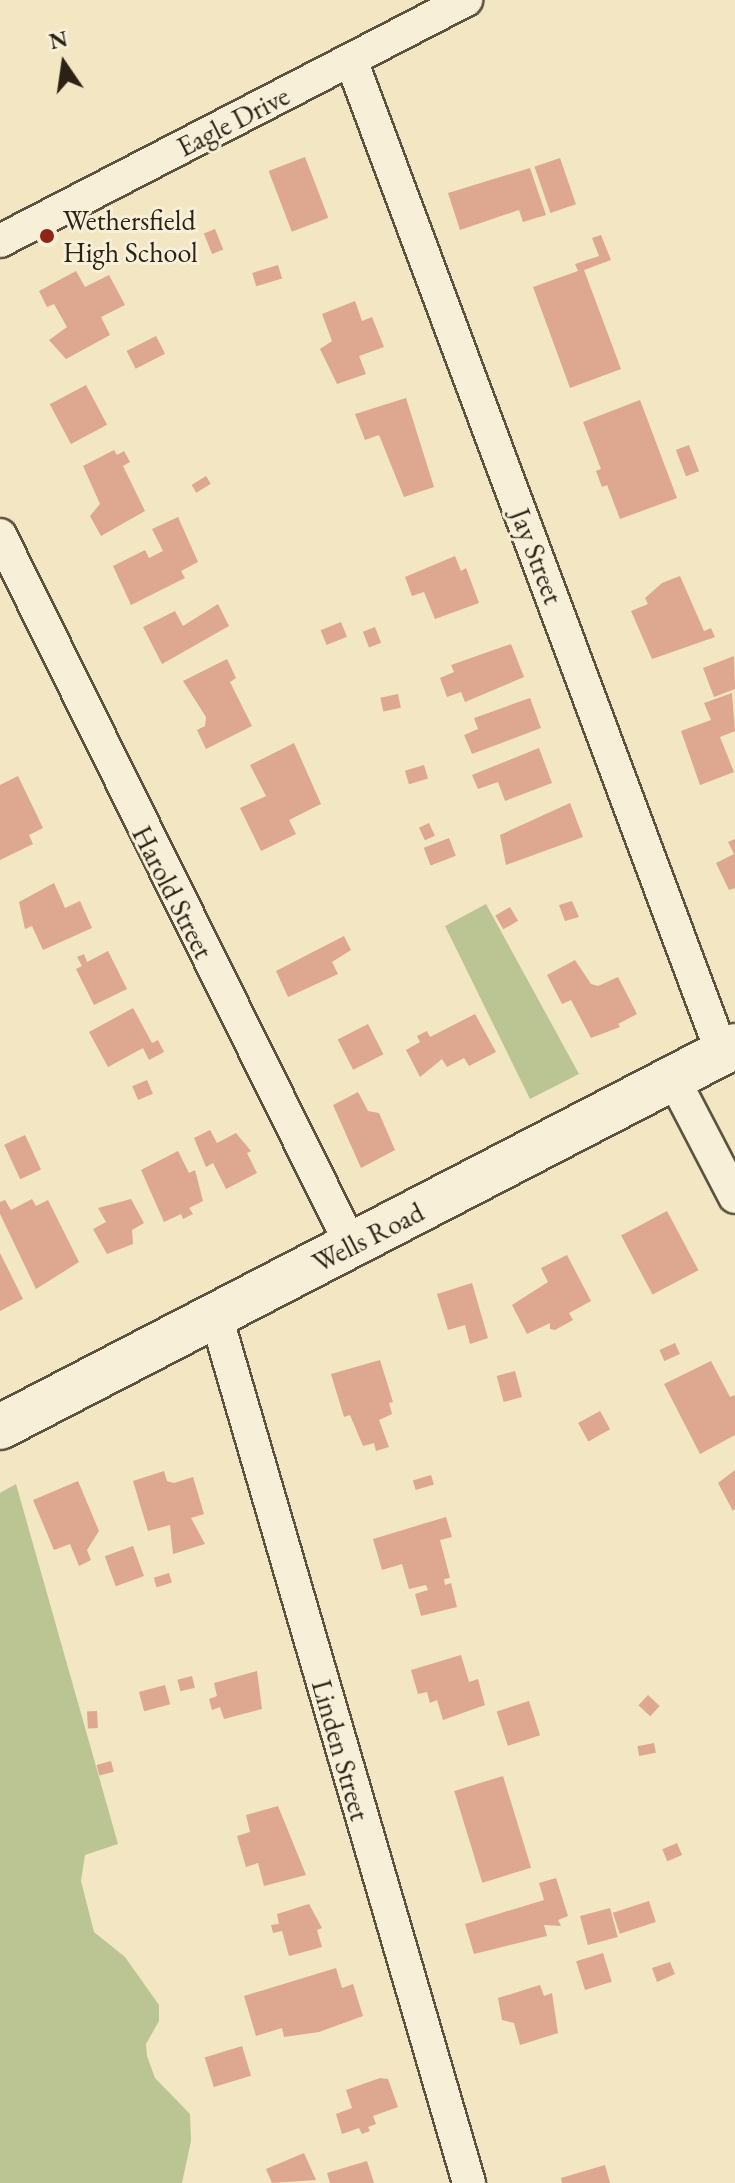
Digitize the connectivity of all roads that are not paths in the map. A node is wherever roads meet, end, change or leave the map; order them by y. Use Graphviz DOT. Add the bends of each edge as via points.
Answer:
graph roads {
  1 [pos="466,0"];
  2 [pos="351,60"];
  3 [pos="0,241"];
  4 [pos="0,535"];
  5 [pos="729,1050"];
  6 [pos="673,1078"];
  7 [pos="735,1197"];
  8 [pos="351,1245"];
  9 [pos="216,1316"];
  10 [pos="0,1427"];
  11 [pos="469,2183"];
  1 -- 2 [label="street, Eagle Drive"];
  2 -- 3 [label="street, Eagle Drive"];
  2 -- 5 [label="street, Jay Street"];
  4 -- 8 [label="street, Harold Street"];
  5 -- 6 [label="main road, Wells Road"];
  6 -- 7 [label="street"];
  6 -- 8 [label="main road, Wells Road"];
  8 -- 9 [label="main road, Wells Road"];
  9 -- 10 [label="main road, Wells Road"];
  9 -- 11 [label="street, Linden Street"];
}
